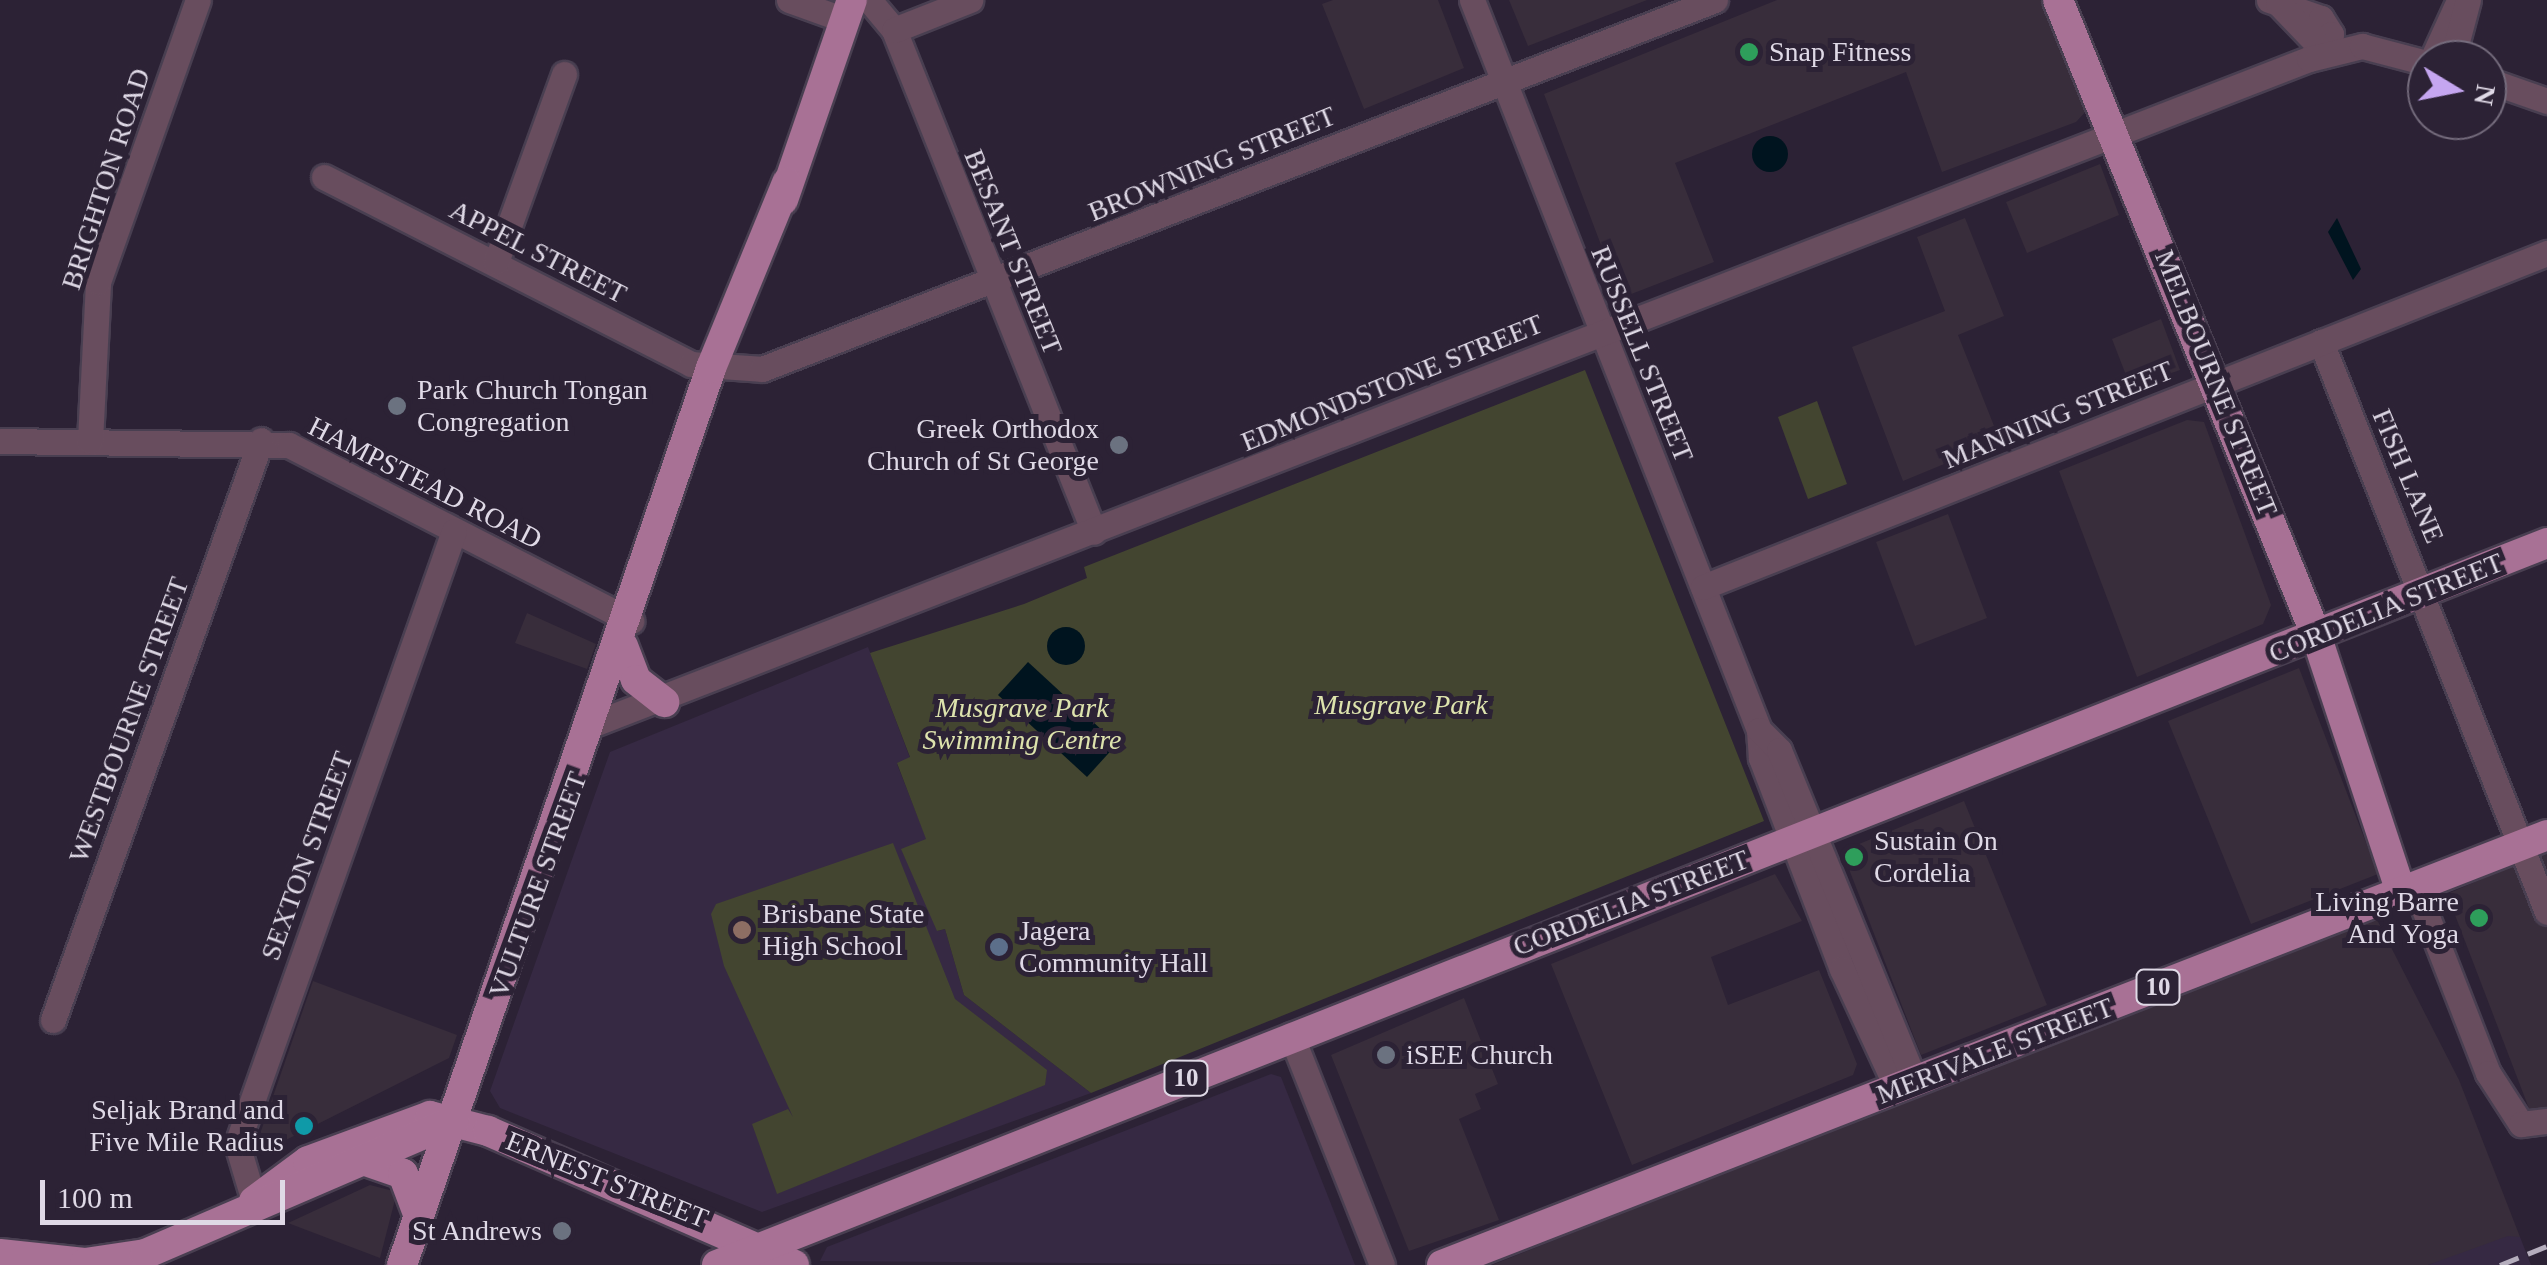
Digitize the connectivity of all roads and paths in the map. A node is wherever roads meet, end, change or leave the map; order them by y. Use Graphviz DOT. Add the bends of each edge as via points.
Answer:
graph roads {
  1 [pos="198,0"];
  2 [pos="789,0"];
  3 [pos="869,0"];
  4 [pos="970,0"];
  5 [pos="1472,0"];
  6 [pos="1715,0"];
  7 [pos="2058,0"];
  8 [pos="2076,0"];
  9 [pos="2460,0"];
  10 [pos="2468,0"];
  11 [pos="2274,2"];
  12 [pos="2317,6"];
  13 [pos="848,10"];
  14 [pos="894,30"];
  15 [pos="2447,40"];
  16 [pos="2450,40"];
  17 [pos="2322,43"];
  18 [pos="2407,45"];
  19 [pos="564,74"];
  20 [pos="1504,82"];
  21 [pos="2507,87"];
  22 [pos="2547,100"];
  23 [pos="2116,131"];
  24 [pos="324,177"];
  25 [pos="2547,253"];
  26 [pos="496,262"];
  27 [pos="992,283"];
  28 [pos="1602,333"];
  29 [pos="2321,342"];
  30 [pos="719,369"];
  31 [pos="2216,384"];
  32 [pos="90,440"];
  33 [pos="261,440"];
  34 [pos="1,450"];
  35 [pos="454,531"];
  36 [pos="1094,532"];
  37 [pos="2547,543"];
  38 [pos="1703,587"];
  39 [pos="2424,593"];
  40 [pos="627,634"];
  41 [pos="2316,636"];
  42 [pos="664,702"];
  43 [pos="596,723"];
  44 [pos="1802,837"];
  45 [pos="2534,840"];
  46 [pos="2408,890"];
  47 [pos="2547,912"];
  48 [pos="53,1020"];
  49 [pos="1291,1035"];
  50 [pos="1906,1084"];
  51 [pos="454,1121"];
  52 [pos="2544,1122"];
  53 [pos="366,1161"];
  54 [pos="254,1202"];
  55 [pos="418,1214"];
  56 [pos="0,1254"];
  57 [pos="762,1256"];
  58 [pos="123,1262"];
  59 [pos="402,1262"];
  60 [pos="717,1265"];
  61 [pos="794,1265"];
  62 [pos="1382,1265"];
  63 [pos="1442,1265"];
  1 -- 32 [label="street, BRIGHTON ROAD" via="98,282"];
  2 -- 13 [label="street"];
  3 -- 14 [label="street, BESANT STREET"];
  4 -- 14 [label="street"];
  5 -- 20 [label="street, RUSSELL STREET"];
  6 -- 20 [label="street, BROWNING STREET"];
  7 -- 23 [label="main road, MELBOURNE STREET"];
  8 -- 23 [label="main road, MELBOURNE STREET" via="2116,105"];
  9 -- 15 [label="street"];
  10 -- 16 [label="street"];
  11 -- 12 [label="street"];
  11 -- 17 [label="street"];
  12 -- 17 [label="street"];
  13 -- 30 [label="main road, VULTURE STREET"];
  14 -- 27 [label="street, BESANT STREET"];
  17 -- 18 [label="street, EDMONDSTONE STREET" via="2375,32"];
  17 -- 23 [label="street, EDMONDSTONE STREET"];
  19 -- 26 [label="street"];
  20 -- 27 [label="street, BROWNING STREET"];
  20 -- 28 [label="street, RUSSELL STREET"];
  21 -- 22 [label="street"];
  23 -- 28 [label="street, EDMONDSTONE STREET"];
  23 -- 31 [label="main road, MELBOURNE STREET"];
  24 -- 26 [label="street, APPEL STREET"];
  25 -- 29 [label="street, MANNING STREET"];
  26 -- 30 [label="street, APPEL STREET"];
  27 -- 30 [label="street, BROWNING STREET" via="775,367"];
  27 -- 36 [label="street, BESANT STREET"];
  28 -- 36 [label="street, EDMONDSTONE STREET"];
  28 -- 38 [label="street, RUSSELL STREET"];
  29 -- 31 [label="street, MANNING STREET"];
  29 -- 39 [label="street, FISH LANE"];
  30 -- 40 [label="main road, VULTURE STREET"];
  31 -- 38 [label="street, MANNING STREET"];
  31 -- 41 [label="main road, MELBOURNE STREET"];
  32 -- 33 [label="street, HAMPSTEAD ROAD"];
  32 -- 34 [label="street, HAMPSTEAD ROAD"];
  33 -- 35 [label="street, HAMPSTEAD ROAD" via="308,452"];
  33 -- 48 [label="street, WESTBOURNE STREET"];
  35 -- 40 [label="street, HAMPSTEAD ROAD"];
  35 -- 54 [label="street, SEXTON STREET" via="237,1144"];
  36 -- 42 [label="street, EDMONDSTONE STREET"];
  37 -- 39 [label="main road, CORDELIA STREET / 10"];
  38 -- 44 [label="street, RUSSELL STREET" via="1758,730 1779,750"];
  39 -- 41 [label="main road, CORDELIA STREET / 10"];
  39 -- 45 [label="street, FISH LANE"];
  40 -- 42 [label="main road" via="640,684"];
  40 -- 43 [label="main road, VULTURE STREET"];
  41 -- 44 [label="main road, CORDELIA STREET / 10"];
  41 -- 46 [label="main road, MELBOURNE STREET" via="2332,652"];
  42 -- 43 [label="street, EDMONDSTONE STREET"];
  43 -- 51 [label="main road, VULTURE STREET"];
  44 -- 49 [label="main road, CORDELIA STREET / 10"];
  44 -- 50 [label="street, RUSSELL STREET"];
  45 -- 46 [label="main road, MERIVALE STREET / 10"];
  45 -- 47 [label="street, FISH LANE"];
  46 -- 50 [label="main road, MERIVALE STREET / 10"];
  46 -- 52 [label="street, MELBOURNE STREET" via="2488,1073 2521,1124"];
  49 -- 57 [label="main road, CORDELIA STREET / 10"];
  49 -- 62 [label="street"];
  50 -- 63 [label="main road, MERIVALE STREET / 10"];
  51 -- 53 [label="main road"];
  51 -- 54 [label="main road" via="390,1123 299,1165"];
  51 -- 55 [label="main road, VULTURE STREET"];
  51 -- 57 [label="main road, ERNEST STREET"];
  53 -- 54 [label="main road"];
  53 -- 55 [label="main road" via="405,1177"];
  54 -- 58 [label="main road"];
  55 -- 59 [label="main road, VULTURE STREET"];
  56 -- 58 [label="main road"];
  57 -- 60 [label="main road, CORDELIA STREET / 10"];
  57 -- 61 [label="main road, ERNEST STREET"];
}
